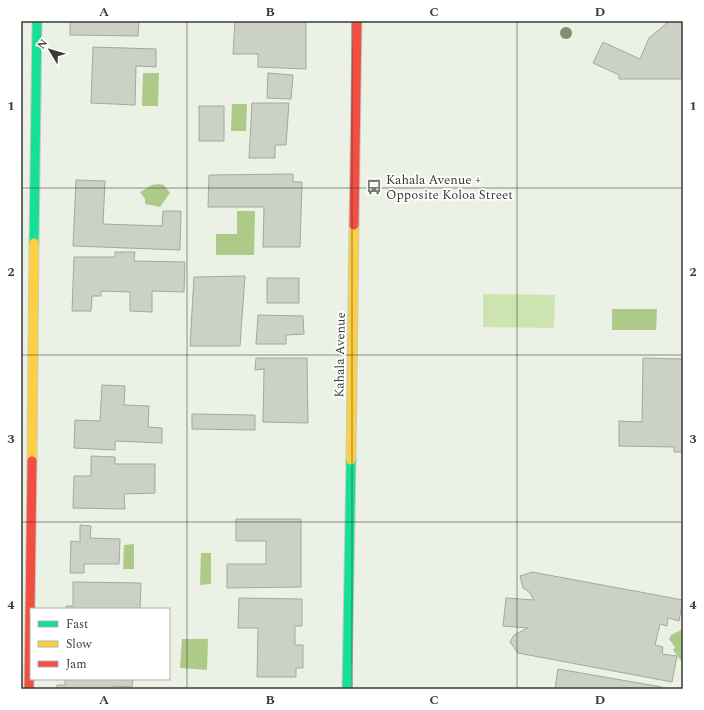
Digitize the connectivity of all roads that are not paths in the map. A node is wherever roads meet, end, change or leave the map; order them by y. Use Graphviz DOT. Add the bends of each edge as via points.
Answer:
graph roads {
  1 [pos="37,21"];
  2 [pos="357,21"];
  3 [pos="28,689"];
  4 [pos="347,689"];
  1 -- 3 [label="street"];
  2 -- 4 [label="street, Kahala Avenue"];
}
